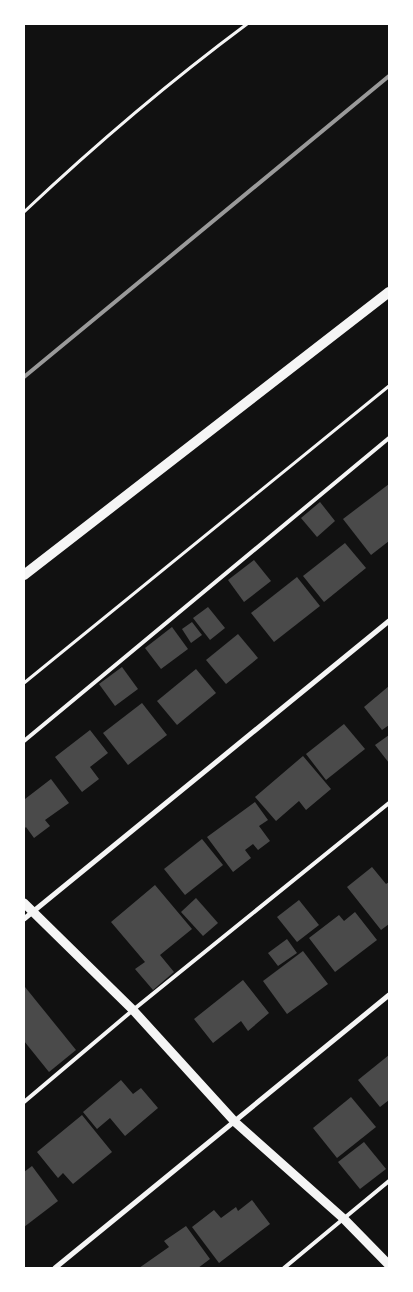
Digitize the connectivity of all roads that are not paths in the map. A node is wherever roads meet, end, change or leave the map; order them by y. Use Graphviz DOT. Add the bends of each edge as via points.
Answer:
graph roads {
  1 [pos="389,292"];
  2 [pos="389,438"];
  3 [pos="24,576"];
  4 [pos="389,621"];
  5 [pos="24,741"];
  6 [pos="389,803"];
  7 [pos="24,903"];
  8 [pos="32,912"];
  9 [pos="24,919"];
  10 [pos="389,995"];
  11 [pos="133,1010"];
  12 [pos="24,1102"];
  13 [pos="235,1122"];
  14 [pos="389,1181"];
  15 [pos="344,1219"];
  16 [pos="389,1265"];
  17 [pos="55,1268"];
  18 [pos="284,1268"];
  1 -- 3 [label="main road"];
  2 -- 5 [label="lane"];
  4 -- 8 [label="street"];
  6 -- 11 [label="lane"];
  7 -- 8 [label="street"];
  8 -- 9 [label="street"];
  8 -- 11 [label="street"];
  10 -- 13 [label="street"];
  11 -- 12 [label="lane"];
  11 -- 13 [label="street"];
  13 -- 15 [label="street"];
  13 -- 17 [label="street"];
  14 -- 15 [label="lane"];
  15 -- 16 [label="street"];
  15 -- 18 [label="lane"];
}
